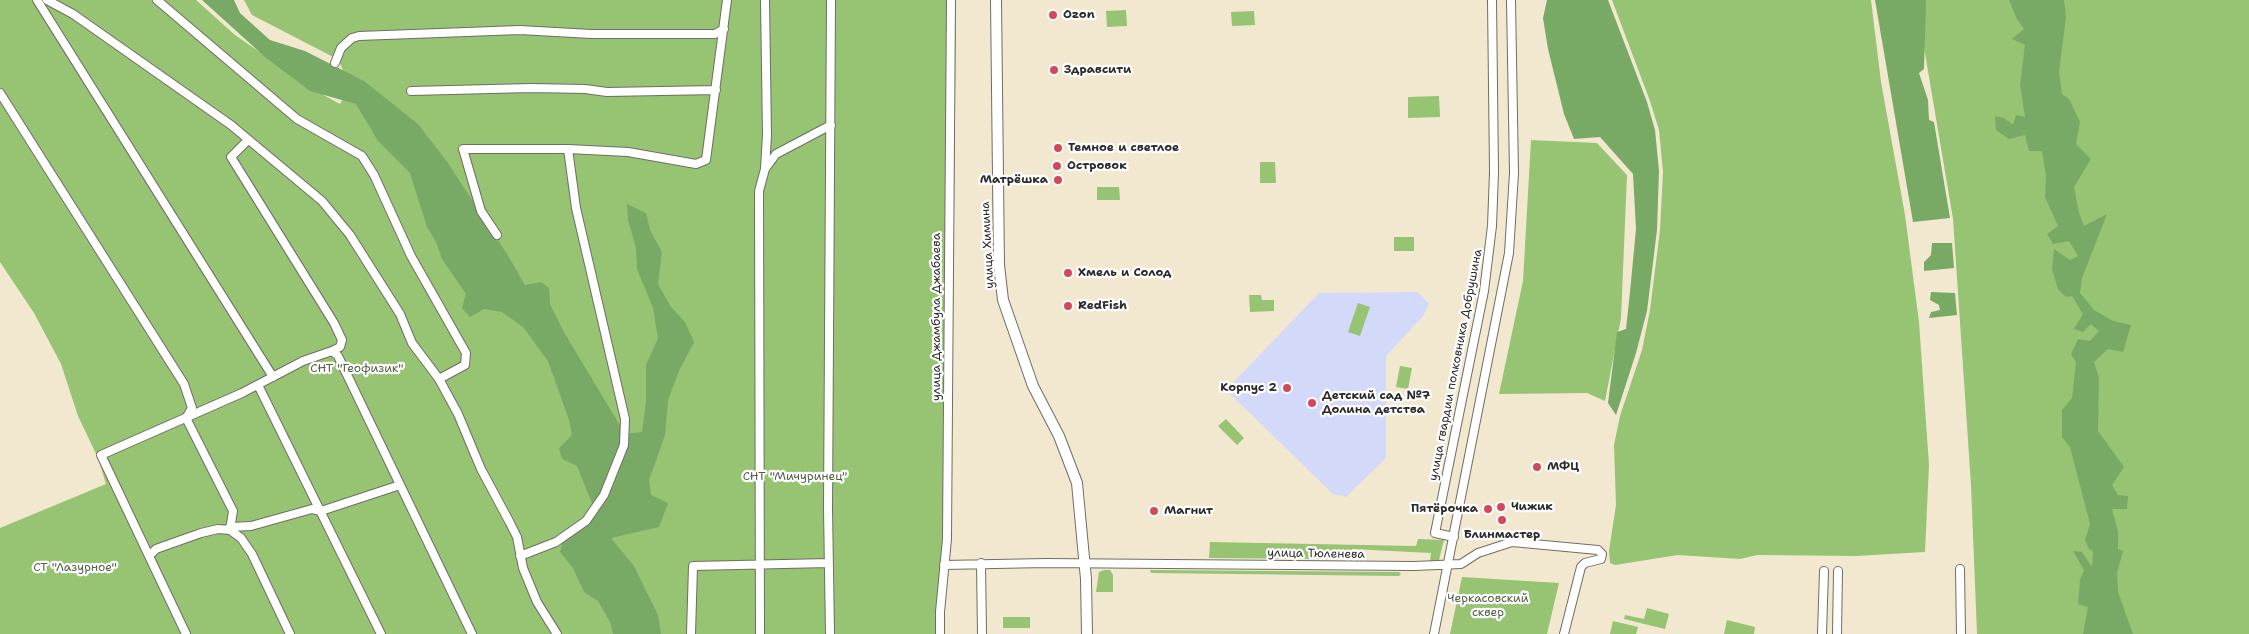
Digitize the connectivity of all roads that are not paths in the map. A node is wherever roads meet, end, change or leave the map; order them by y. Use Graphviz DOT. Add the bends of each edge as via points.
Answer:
graph roads {
  1 [pos="37,0"];
  2 [pos="47,0"];
  3 [pos="157,0"];
  4 [pos="727,0"];
  5 [pos="765,0"];
  6 [pos="831,0"];
  7 [pos="951,0"];
  8 [pos="996,0"];
  9 [pos="1492,0"];
  10 [pos="1511,0"];
  11 [pos="724,29"];
  12 [pos="335,63"];
  13 [pos="716,90"];
  14 [pos="411,91"];
  15 [pos="0,93"];
  16 [pos="831,125"];
  17 [pos="248,140"];
  18 [pos="568,149"];
  19 [pos="765,169"];
  20 [pos="497,236"];
  21 [pos="332,351"];
  22 [pos="273,376"];
  23 [pos="439,379"];
  24 [pos="258,385"];
  25 [pos="186,418"];
  26 [pos="400,485"];
  27 [pos="321,511"];
  28 [pos="230,528"];
  29 [pos="1454,537"];
  30 [pos="149,556"];
  31 [pos="520,556"];
  32 [pos="759,563"];
  33 [pos="829,563"];
  34 [pos="982,563"];
  35 [pos="1085,564"];
  36 [pos="1449,565"];
  37 [pos="944,566"];
  38 [pos="1960,569"];
  39 [pos="1824,571"];
  40 [pos="1838,571"];
  41 [pos="186,634"];
  42 [pos="290,634"];
  43 [pos="381,634"];
  44 [pos="472,634"];
  45 [pos="557,634"];
  46 [pos="691,634"];
  47 [pos="760,634"];
  48 [pos="830,634"];
  49 [pos="940,634"];
  50 [pos="982,634"];
  51 [pos="1087,634"];
  52 [pos="1434,634"];
  53 [pos="1564,634"];
  54 [pos="1822,634"];
  55 [pos="1837,634"];
  56 [pos="1961,634"];
  1 -- 22 [label="street"];
  2 -- 17 [label="street" via="161,74"];
  3 -- 23 [label="street" via="297,119 362,156 411,256 466,353 465,365"];
  4 -- 11 [label="street"];
  5 -- 19 [label="street"];
  6 -- 16 [label="street"];
  7 -- 37 [label="street, улица Джамбула Джабаева"];
  8 -- 35 [label="street, улица Химина" via="999,265 1003,300 1033,386 1059,436 1077,483"];
  9 -- 29 [label="street, улица гвардии полковника Добрушина" via="1494,172 1489,254 1435,533"];
  10 -- 29 [label="street" via="1513,217"];
  11 -- 12 [label="street" via="715,34 591,34 520,30 359,36 341,48"];
  11 -- 13 [label="street"];
  13 -- 14 [label="street" via="607,92 531,88"];
  13 -- 18 [label="street" via="706,160 696,164 628,152"];
  15 -- 25 [label="street" via="184,384 192,408"];
  16 -- 19 [label="street" via="776,154"];
  16 -- 33 [label="street"];
  17 -- 21 [label="street" via="231,156 334,323 342,340 340,346"];
  17 -- 23 [label="street" via="322,201 350,235 400,314 412,343"];
  18 -- 20 [label="street" via="463,149 481,211"];
  18 -- 31 [label="street" via="576,208 625,419 625,438 604,495 586,521 556,542"];
  19 -- 32 [label="street" via="759,191"];
  21 -- 22 [label="street"];
  21 -- 26 [label="street" via="338,356"];
  22 -- 24 [label="street"];
  23 -- 31 [label="street" via="517,538"];
  24 -- 25 [label="street"];
  24 -- 27 [label="street"];
  25 -- 28 [label="street" via="233,511"];
  25 -- 30 [label="street" via="101,455"];
  26 -- 27 [label="street"];
  26 -- 44 [label="street"];
  27 -- 28 [label="street" via="312,509 251,526"];
  27 -- 43 [label="street"];
  28 -- 30 [label="street" via="201,533 156,549"];
  28 -- 42 [label="street" via="252,554"];
  29 -- 36 [label="street"];
  30 -- 41 [label="street"];
  31 -- 45 [label="street" via="537,602"];
  32 -- 33 [label="street"];
  32 -- 46 [label="street" via="693,566"];
  32 -- 47 [label="street"];
  33 -- 48 [label="street"];
  34 -- 35 [label="street, улица Тюленева"];
  34 -- 37 [label="street, улица Тюленева"];
  34 -- 50 [label="street"];
  35 -- 36 [label="street, улица Тюленева"];
  35 -- 51 [label="street, улица Химина"];
  36 -- 52 [label="street"];
  36 -- 53 [label="street, улица Тюленева" via="1461,564 1478,553 1512,542 1600,551 1602,559 1582,566"];
  37 -- 49 [label="street, улица Джамбула Джабаева"];
  38 -- 56 [label="street"];
  39 -- 54 [label="street"];
  40 -- 55 [label="street"];
}
